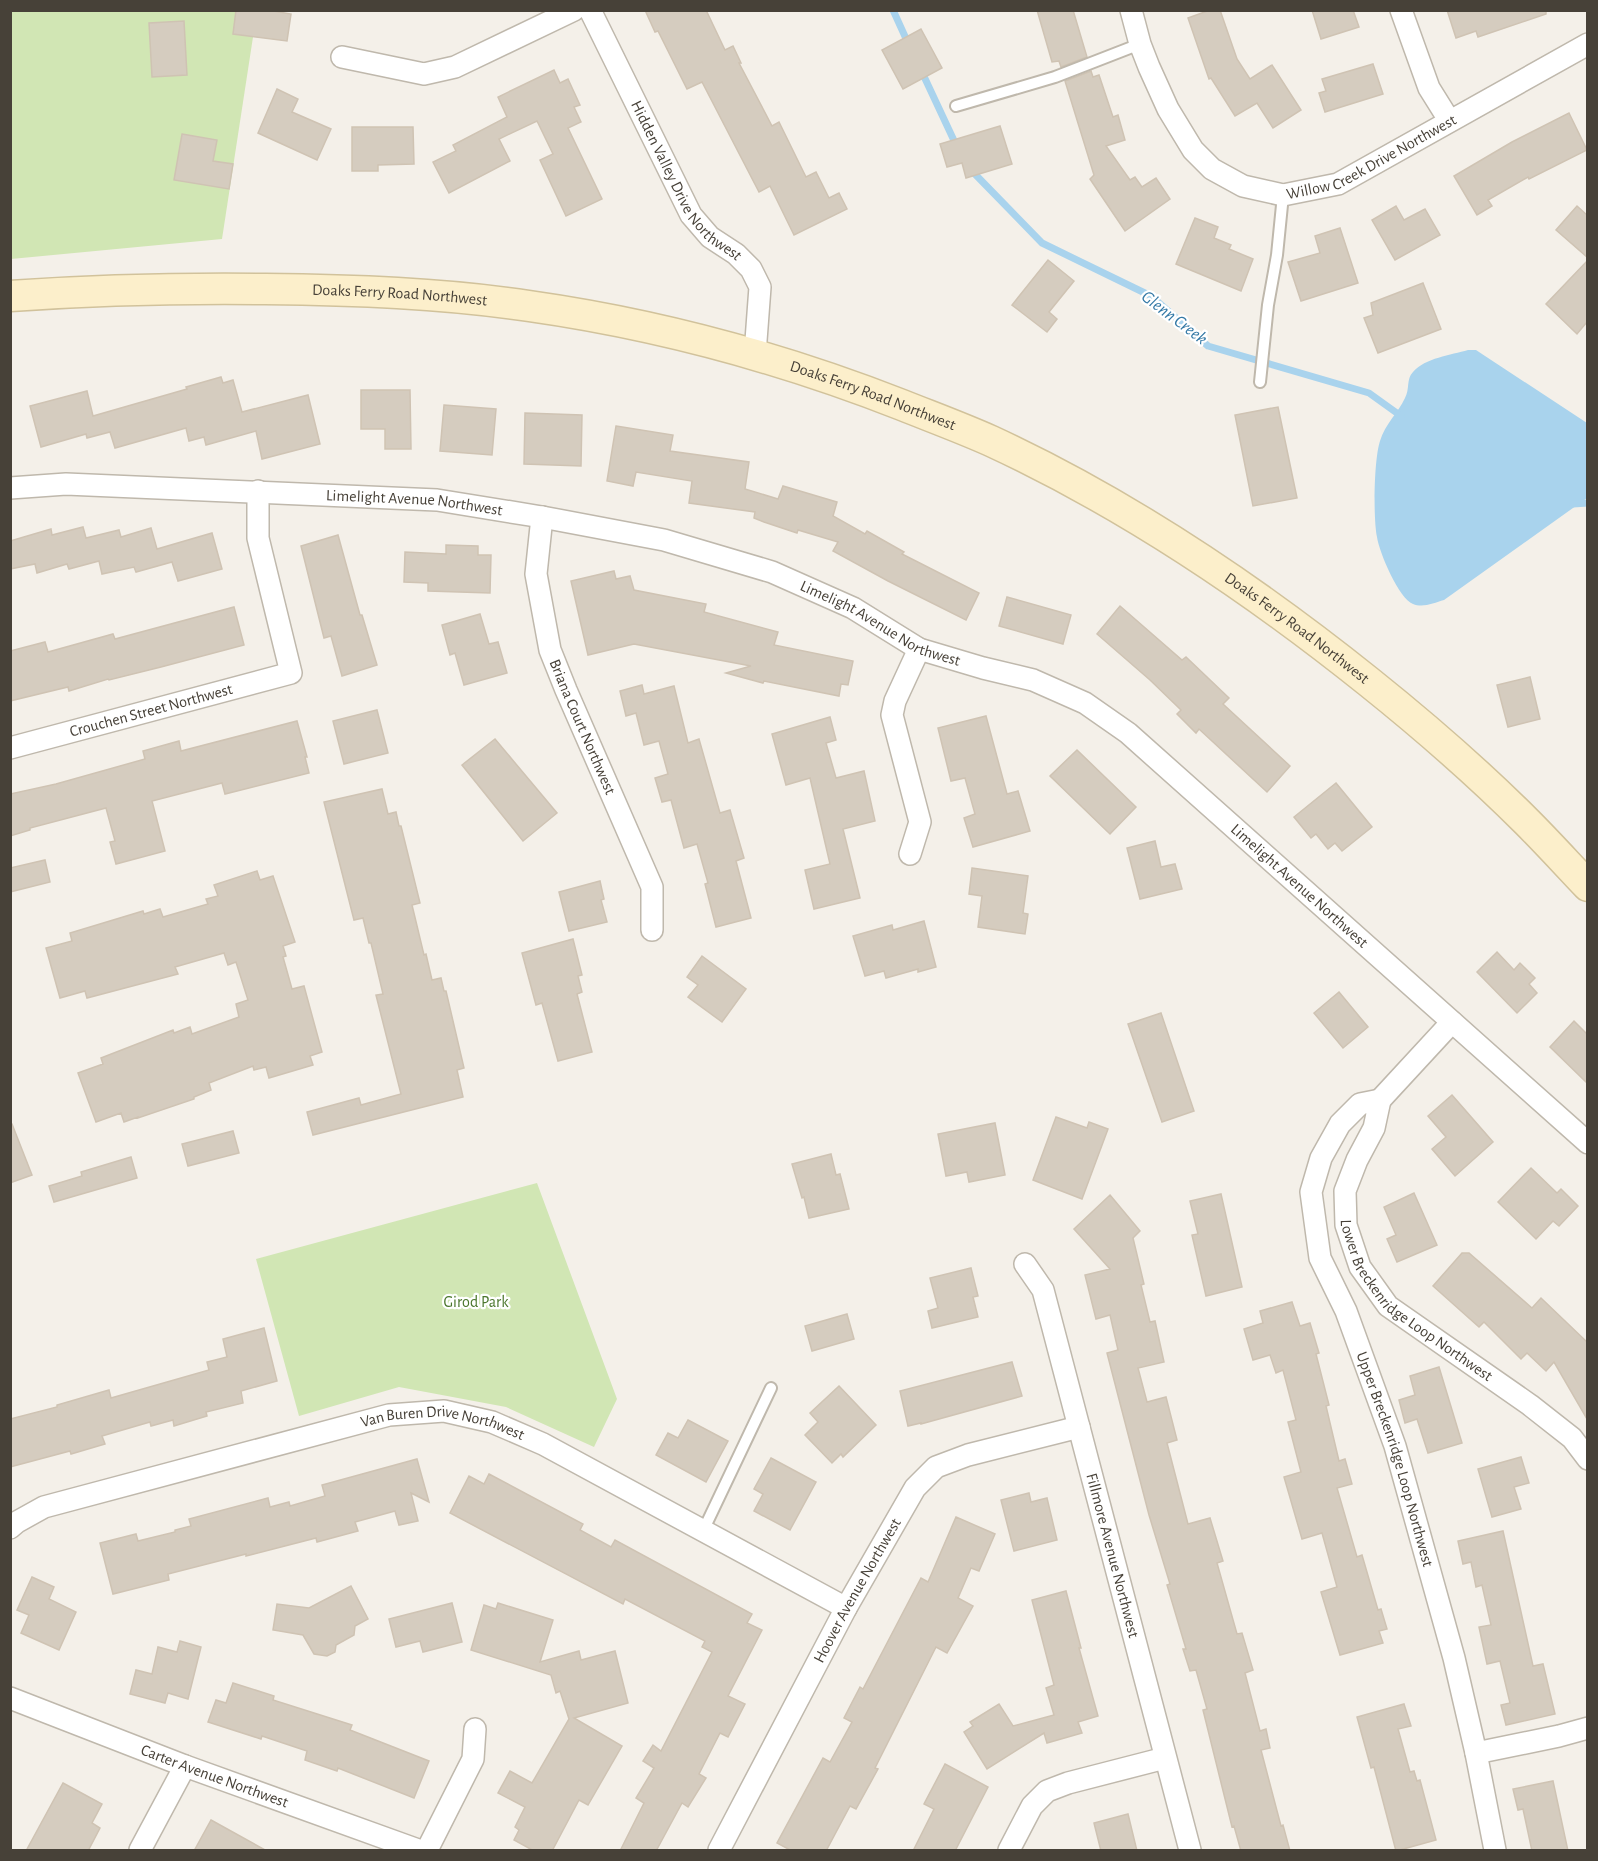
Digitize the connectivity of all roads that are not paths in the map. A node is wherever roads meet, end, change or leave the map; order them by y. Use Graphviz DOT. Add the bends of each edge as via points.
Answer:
graph roads {
  1 [pos="574,10"];
  2 [pos="590,10"];
  3 [pos="1131,10"];
  4 [pos="1401,10"];
  5 [pos="1140,44"];
  6 [pos="1587,44"];
  7 [pos="342,57"];
  8 [pos="956,106"];
  9 [pos="1449,120"];
  10 [pos="1283,195"];
  11 [pos="10,296"];
  12 [pos="754,354"];
  13 [pos="1260,382"];
  14 [pos="10,488"];
  15 [pos="258,491"];
  16 [pos="542,517"];
  17 [pos="919,649"];
  18 [pos="10,748"];
  19 [pos="910,854"];
  20 [pos="1587,886"];
  21 [pos="652,930"];
  22 [pos="1452,1022"];
  23 [pos="1380,1100"];
  24 [pos="1587,1143"];
  25 [pos="1025,1264"];
  26 [pos="771,1388"];
  27 [pos="1079,1427"];
  28 [pos="1587,1459"];
  29 [pos="10,1528"];
  30 [pos="703,1531"];
  31 [pos="846,1608"];
  32 [pos="10,1698"];
  33 [pos="1587,1728"];
  34 [pos="474,1729"];
  35 [pos="1476,1753"];
  36 [pos="1165,1758"];
  37 [pos="184,1766"];
  38 [pos="140,1851"];
  39 [pos="418,1851"];
  40 [pos="428,1851"];
  41 [pos="719,1851"];
  42 [pos="1009,1851"];
  43 [pos="1190,1851"];
  44 [pos="1495,1851"];
  1 -- 7 [label="street" via="455,67 424,74"];
  2 -- 12 [label="street, Hidden Valley Drive Northwest" via="692,215 710,237 751,269 760,286"];
  3 -- 5 [label="street, Willow Creek Drive Northwest"];
  4 -- 9 [label="street" via="1429,88"];
  5 -- 8 [label="lane" via="1055,77"];
  5 -- 10 [label="street, Willow Creek Drive Northwest" via="1168,109 1193,150 1212,169 1243,186"];
  6 -- 9 [label="street, Willow Creek Drive Northwest"];
  9 -- 10 [label="street, Willow Creek Drive Northwest" via="1338,184"];
  10 -- 13 [label="lane"];
  11 -- 12 [label="main road, Doaks Ferry Road Northwest" via="148,289 347,290 432,295 593,316"];
  12 -- 20 [label="main road, Doaks Ferry Road Northwest" via="851,385 989,440 1087,491 1189,552 1279,612 1400,707 1526,820"];
  14 -- 15 [label="street, Limelight Avenue Northwest" via="66,484"];
  15 -- 16 [label="street, Limelight Avenue Northwest" via="436,500"];
  15 -- 18 [label="street, Crouchen Street Northwest" via="258,538 291,673"];
  16 -- 17 [label="street, Limelight Avenue Northwest" via="664,540 772,572 853,608"];
  16 -- 21 [label="street, Briana Court Northwest" via="536,574 550,650 652,888"];
  17 -- 19 [label="street" via="892,715 920,822"];
  17 -- 22 [label="street, Limelight Avenue Northwest" via="1033,680 1085,703 1128,733"];
  22 -- 23 [label="street"];
  22 -- 24 [label="street, Limelight Avenue Northwest"];
  23 -- 28 [label="street, Lower Breckenridge Loop Northwest" via="1374,1128 1345,1191 1346,1225 1360,1267 1388,1306 1530,1405 1572,1438"];
  23 -- 35 [label="street, Upper Breckenridge Loop Northwest" via="1360,1104 1340,1124 1321,1158 1311,1192 1320,1258 1346,1311 1395,1446"];
  25 -- 27 [label="street, Fillmore Avenue Northwest" via="1042,1290"];
  26 -- 30 [label="lane"];
  27 -- 31 [label="street, Hoover Avenue Northwest" via="936,1467 915,1488"];
  27 -- 36 [label="street, Fillmore Avenue Northwest"];
  29 -- 30 [label="street, Van Buren Drive Northwest" via="44,1507 389,1415 444,1411 492,1422 543,1444"];
  30 -- 31 [label="street, Van Buren Drive Northwest"];
  31 -- 41 [label="street, Hoover Avenue Northwest"];
  32 -- 37 [label="street, Carter Avenue Northwest"];
  33 -- 35 [label="street"];
  34 -- 40 [label="street" via="474,1759"];
  35 -- 44 [label="street, Upper Breckenridge Loop Northwest"];
  36 -- 42 [label="street" via="1047,1791 1032,1806"];
  36 -- 43 [label="street, Fillmore Avenue Northwest"];
  37 -- 38 [label="street"];
  37 -- 39 [label="street, Carter Avenue Northwest"];
}
